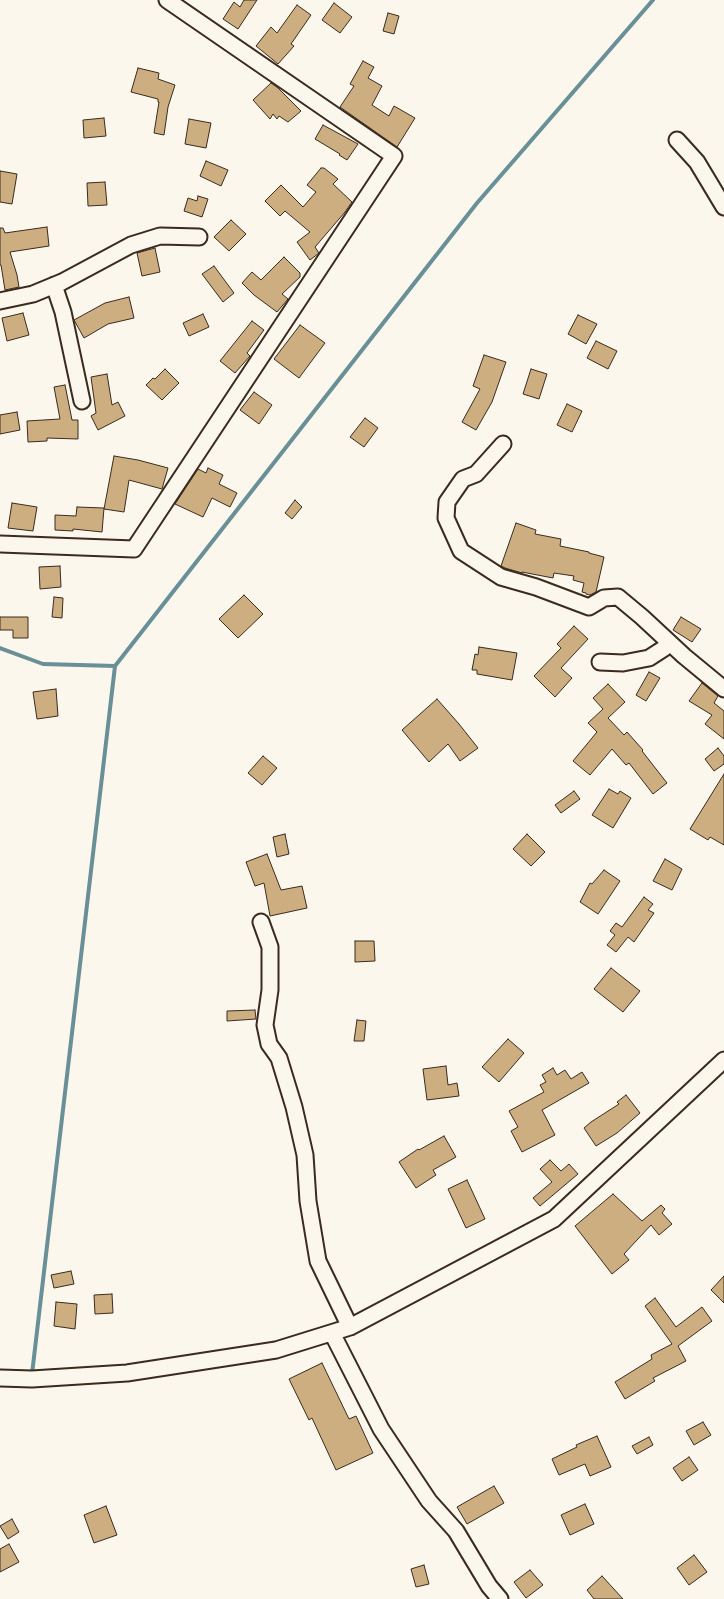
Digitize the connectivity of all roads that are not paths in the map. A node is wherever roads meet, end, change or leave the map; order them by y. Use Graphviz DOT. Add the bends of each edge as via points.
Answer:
graph roads {
  1 [pos="167,0"];
  2 [pos="677,140"];
  3 [pos="724,207"];
  4 [pos="199,237"];
  5 [pos="54,285"];
  6 [pos="0,301"];
  7 [pos="82,401"];
  8 [pos="503,444"];
  9 [pos="0,544"];
  10 [pos="670,643"];
  11 [pos="600,662"];
  12 [pos="724,690"];
  13 [pos="261,922"];
  14 [pos="724,1060"];
  15 [pos="350,1327"];
  16 [pos="332,1333"];
  17 [pos="0,1378"];
  18 [pos="500,1599"];
  1 -- 9 [label="street" via="394,156 134,548"];
  2 -- 3 [label="street" via="697,162"];
  4 -- 5 [label="street" via="160,236 131,245"];
  5 -- 6 [label="street" via="33,294"];
  5 -- 7 [label="street"];
  8 -- 10 [label="street" via="476,474 463,479 447,502 446,518 461,550 500,577 589,607 604,598 618,597"];
  10 -- 11 [label="street" via="649,658 623,663"];
  10 -- 12 [label="street"];
  13 -- 15 [label="street" via="270,947 270,990 265,1025 269,1044 279,1058 305,1155 308,1202 318,1261"];
  14 -- 15 [label="street" via="554,1219"];
  15 -- 16 [label="street"];
  16 -- 17 [label="street" via="276,1350 127,1373"];
  16 -- 18 [label="street" via="381,1429"];
}
